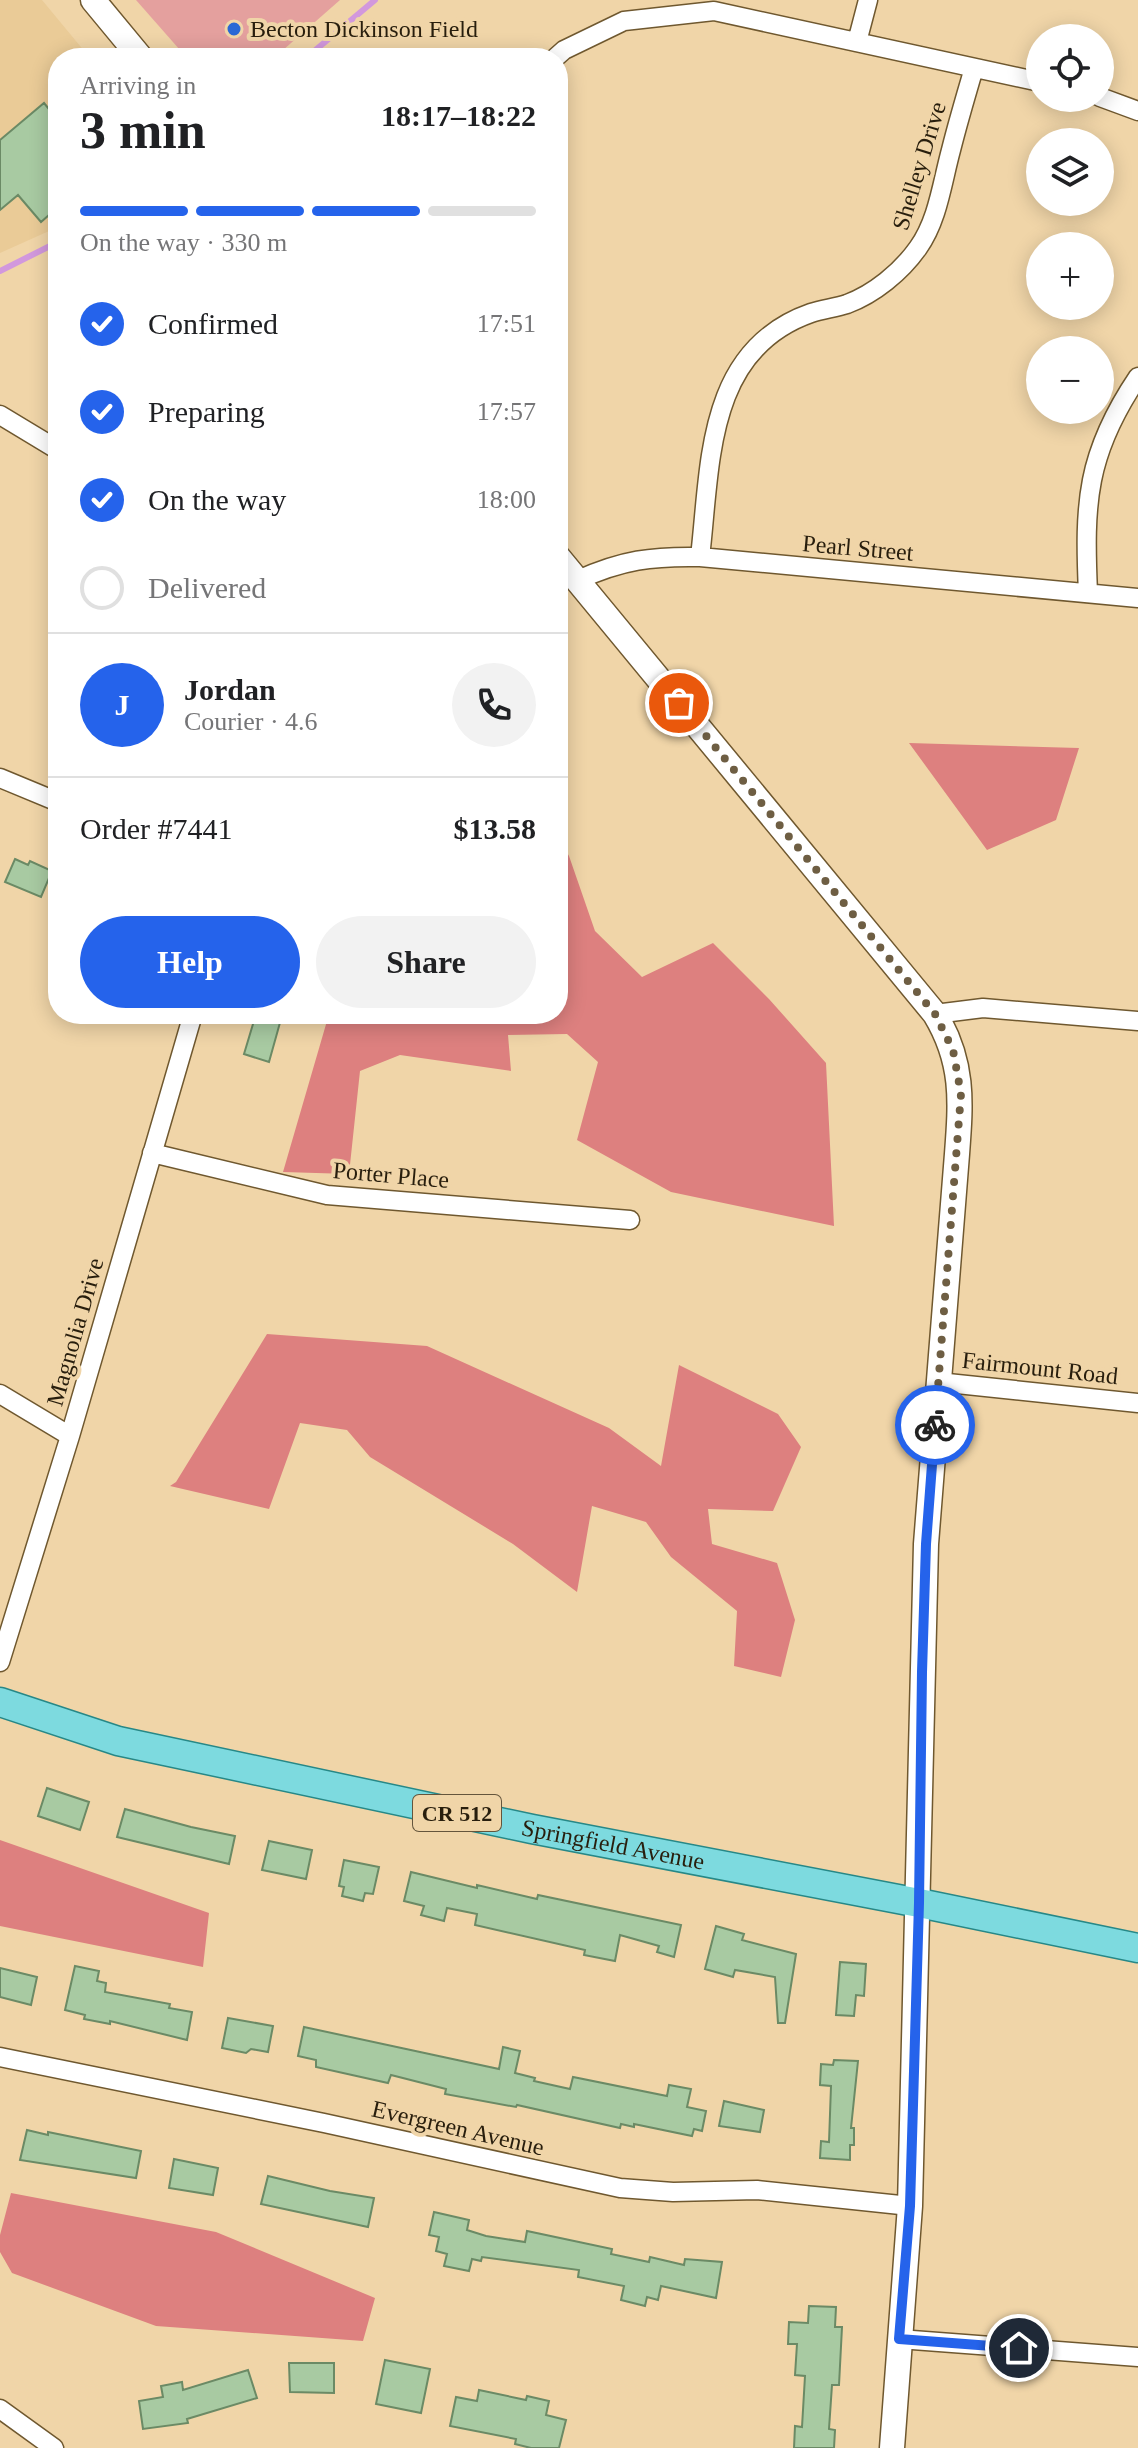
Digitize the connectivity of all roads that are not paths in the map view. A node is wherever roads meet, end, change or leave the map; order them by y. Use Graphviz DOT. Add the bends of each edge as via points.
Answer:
graph roads {
  1 [pos="93,0"];
  2 [pos="868,0"];
  3 [pos="857,42"];
  4 [pos="133,48"];
  5 [pos="568,48"];
  6 [pos="974,68"];
  7 [pos="1026,79"];
  8 [pos="1114,102"];
  9 [pos="1138,111"];
  10 [pos="1138,377"];
  11 [pos="0,415"];
  12 [pos="48,444"];
  13 [pos="700,557"];
  14 [pos="568,568"];
  15 [pos="578,580"];
  16 [pos="1088,593"];
  17 [pos="1138,598"];
  18 [pos="0,778"];
  19 [pos="48,798"];
  20 [pos="935,1014"];
  21 [pos="1138,1021"];
  22 [pos="190,1024"];
  23 [pos="152,1153"];
  24 [pos="630,1220"];
  25 [pos="938,1382"];
  26 [pos="0,1394"];
  27 [pos="1138,1403"];
  28 [pos="70,1436"];
  29 [pos="0,1662"];
  30 [pos="0,1702"];
  31 [pos="919,1903"];
  32 [pos="1138,1948"];
  33 [pos="0,2057"];
  34 [pos="910,2206"];
  35 [pos="899,2339"];
  36 [pos="1138,2357"];
  37 [pos="0,2409"];
  38 [pos="54,2448"];
  39 [pos="892,2448"];
  1 -- 4 [label="street"];
  2 -- 3 [label="street"];
  3 -- 5 [label="street" via="714,11 624,21"];
  3 -- 6 [label="street"];
  6 -- 7 [label="street"];
  6 -- 13 [label="street, Shelley Drive" via="939,199 918,249 864,296 794,320 774,333 735,375 717,416"];
  8 -- 9 [label="street"];
  10 -- 16 [label="street" via="1109,425 1093,473 1085,525"];
  11 -- 12 [label="street"];
  13 -- 15 [label="street, Pearl Street" via="637,559"];
  13 -- 16 [label="street, Pearl Street"];
  14 -- 15 [label="street"];
  15 -- 20 [label="street"];
  16 -- 17 [label="street, Pearl Street"];
  18 -- 19 [label="street"];
  20 -- 21 [label="street" via="983,1008"];
  20 -- 25 [label="street" via="953,1050 961,1094"];
  22 -- 23 [label="street, Magnolia Drive"];
  23 -- 24 [label="street, Porter Place" via="327,1195"];
  23 -- 28 [label="street, Magnolia Drive"];
  25 -- 27 [label="street, Fairmount Road"];
  25 -- 31 [label="street" via="925,1560"];
  26 -- 28 [label="street"];
  28 -- 29 [label="street, Magnolia Drive"];
  30 -- 31 [label="main road, Springfield Avenue / CR 512" via="118,1741 532,1829"];
  31 -- 32 [label="main road, Springfield Avenue / CR 512"];
  31 -- 34 [label="street"];
  33 -- 34 [label="street, Evergreen Avenue" via="620,2188 757,2190"];
  34 -- 35 [label="street"];
  35 -- 36 [label="street"];
  35 -- 39 [label="street"];
  37 -- 38 [label="street"];
}
